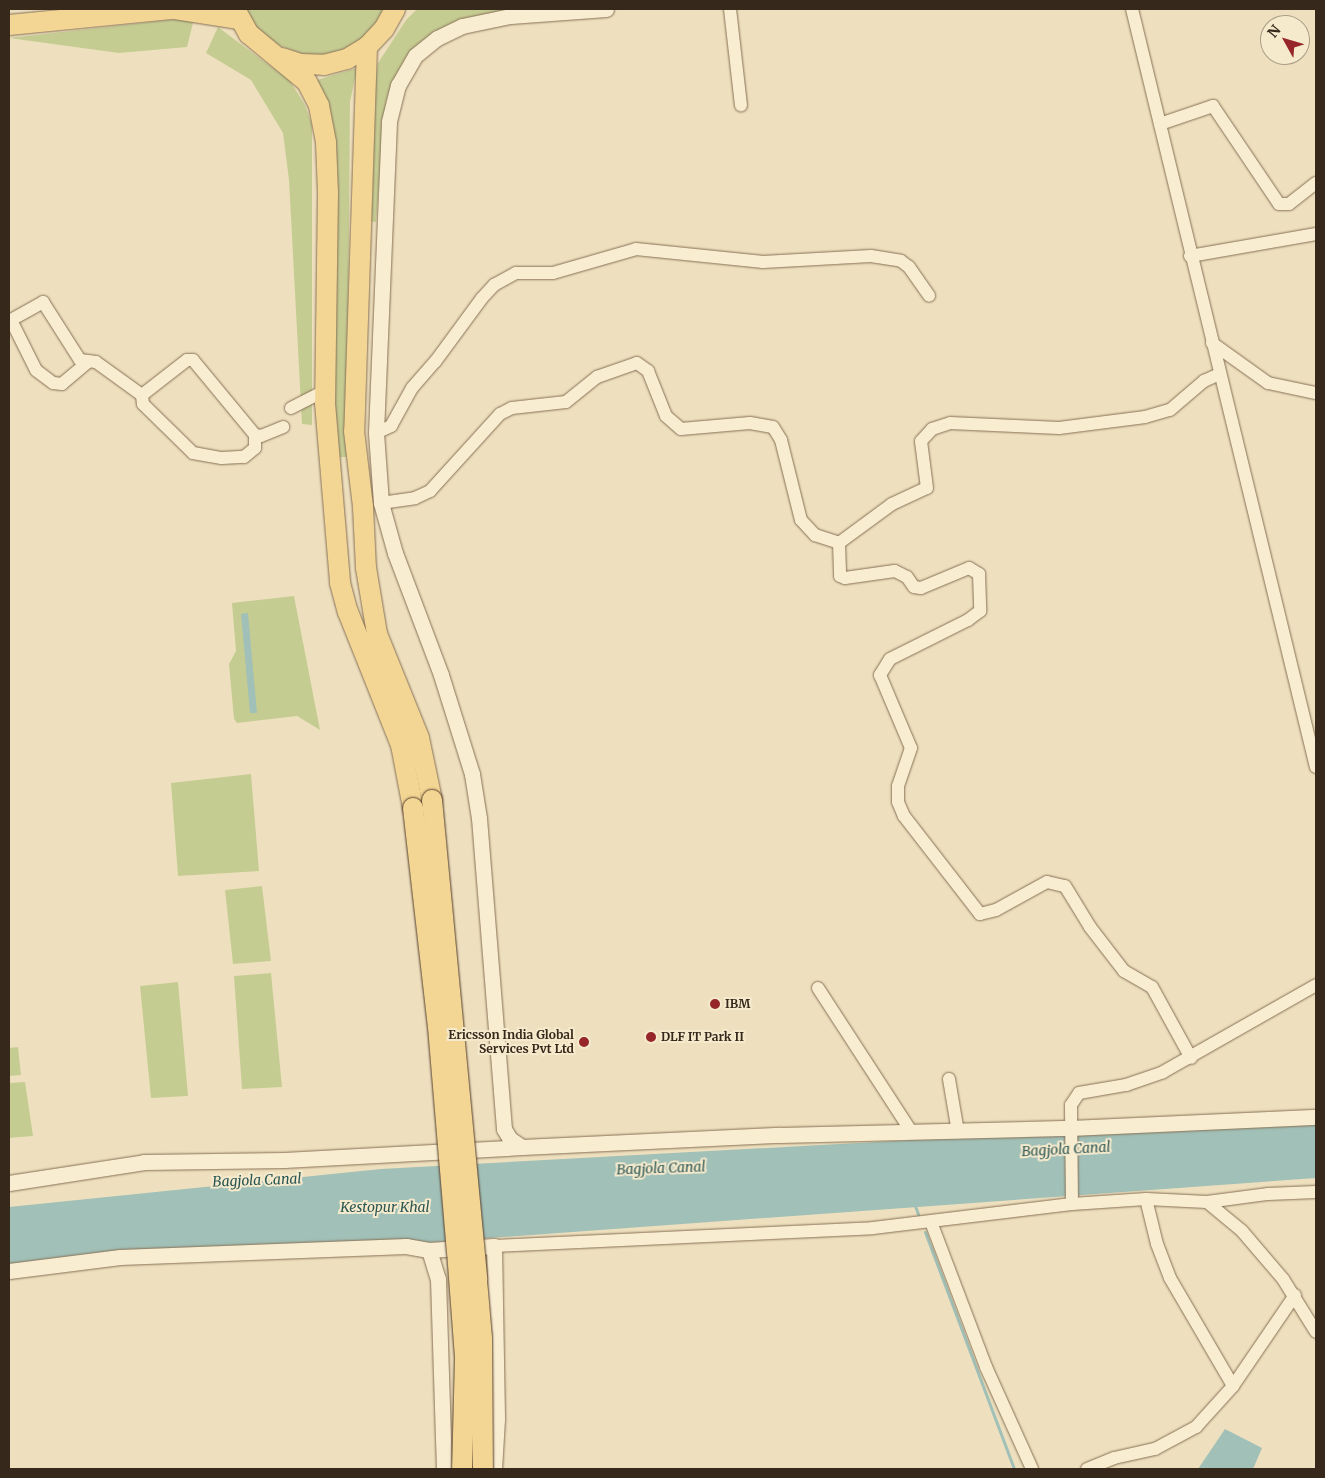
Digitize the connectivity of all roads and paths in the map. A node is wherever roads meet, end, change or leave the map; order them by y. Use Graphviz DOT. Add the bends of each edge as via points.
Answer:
graph roads {
  1 [pos="173,9"];
  2 [pos="606,9"];
  3 [pos="730,9"];
  4 [pos="1132,9"];
  5 [pos="396,10"];
  6 [pos="237,14"];
  7 [pos="9,25"];
  8 [pos="367,47"];
  9 [pos="278,57"];
  10 [pos="741,105"];
  11 [pos="1160,124"];
  12 [pos="1316,183"];
  13 [pos="360,230"];
  14 [pos="383,232"];
  15 [pos="1316,234"];
  16 [pos="1190,256"];
  17 [pos="929,296"];
  18 [pos="1212,343"];
  19 [pos="88,362"];
  20 [pos="1220,374"];
  21 [pos="325,391"];
  22 [pos="1316,394"];
  23 [pos="142,395"];
  24 [pos="291,408"];
  25 [pos="283,427"];
  26 [pos="376,433"];
  27 [pos="255,435"];
  28 [pos="381,503"];
  29 [pos="839,543"];
  30 [pos="1316,767"];
  31 [pos="1316,985"];
  32 [pos="818,988"];
  33 [pos="1191,1058"];
  34 [pos="949,1078"];
  35 [pos="1316,1117"];
  36 [pos="1072,1128"];
  37 [pos="958,1132"];
  38 [pos="912,1133"];
  39 [pos="522,1147"];
  40 [pos="9,1183"];
  41 [pos="1316,1192"];
  42 [pos="1146,1199"];
  43 [pos="1208,1202"];
  44 [pos="1072,1204"];
  45 [pos="931,1222"];
  46 [pos="494,1246"];
  47 [pos="429,1250"];
  48 [pos="9,1271"];
  49 [pos="1296,1295"];
  50 [pos="1316,1332"];
  51 [pos="1234,1386"];
  52 [pos="444,1469"];
  53 [pos="462,1469"];
  54 [pos="483,1469"];
  55 [pos="494,1469"];
  56 [pos="1032,1469"];
  57 [pos="1086,1469"];
  1 -- 6 [label="main road"];
  1 -- 7 [label="main road"];
  2 -- 14 [label="street" via="510,16 462,26 437,38 415,56 398,85 389,122"];
  3 -- 10 [label="street"];
  4 -- 11 [label="street"];
  5 -- 8 [label="main road"];
  6 -- 9 [label="main road" via="256,41"];
  8 -- 9 [label="main road" via="347,59 324,65 301,64"];
  8 -- 13 [label="main road"];
  9 -- 21 [label="main road" via="307,82 319,106 326,143 329,252"];
  11 -- 12 [label="street" via="1213,106 1279,204 1289,204"];
  11 -- 16 [label="street"];
  13 -- 14 [label="street"];
  13 -- 54 [label="main road, bridge" via="354,431 366,568 377,634 419,738 432,800 482,1338"];
  14 -- 26 [label="street"];
  15 -- 16 [label="street"];
  16 -- 18 [label="street"];
  17 -- 26 [label="street" via="910,267 888,257 871,256 763,262 636,249 553,273 516,273 494,285 482,298 412,388 391,426"];
  18 -- 20 [label="street"];
  18 -- 22 [label="street" via="1268,383"];
  19 -- 19 [label="street" via="80,360 43,302 11,320 36,370 53,384 62,384"];
  19 -- 23 [label="street" via="96,362"];
  20 -- 29 [label="street" via="1204,381 1175,408 1145,417 1058,428 950,424 932,429 921,441 927,488 892,504"];
  20 -- 30 [label="street"];
  21 -- 24 [label="street"];
  21 -- 53 [label="main road, bridge" via="340,583 348,612 401,745 413,808 438,1027 465,1358"];
  23 -- 27 [label="street" via="143,404 194,453 222,458 244,457 255,448"];
  23 -- 27 [label="street" via="190,360"];
  25 -- 27 [label="street" via="261,436"];
  26 -- 28 [label="street"];
  28 -- 29 [label="street" via="415,498 430,491 500,414 512,408 566,402 597,377 638,363 648,372 666,416 681,430 750,424 772,426 781,440 801,520 815,535"];
  28 -- 39 [label="street" via="395,553 441,675 472,774 479,818 504,1129 510,1139"];
  29 -- 33 [label="street" via="842,549 838,570 845,578 895,571 907,577 914,587 921,588 969,568 979,574 980,611 890,659 880,675 911,748 898,786 898,802 904,816 980,914 996,910 1047,882 1065,886 1090,927 1124,971 1152,987"];
  31 -- 33 [label="street"];
  32 -- 38 [label="street"];
  33 -- 36 [label="street" via="1145,1080 1079,1093 1071,1105"];
  34 -- 37 [label="street"];
  35 -- 36 [label="street"];
  36 -- 37 [label="street"];
  36 -- 44 [label="street"];
  37 -- 38 [label="street"];
  38 -- 39 [label="street" via="780,1135"];
  39 -- 40 [label="street" via="284,1160 144,1162"];
  41 -- 43 [label="street"];
  42 -- 43 [label="street"];
  42 -- 44 [label="street"];
  42 -- 51 [label="street" via="1157,1244 1170,1278"];
  43 -- 49 [label="street" via="1242,1231"];
  44 -- 45 [label="street"];
  45 -- 46 [label="street" via="873,1228"];
  45 -- 56 [label="street" via="986,1367"];
  46 -- 47 [label="street"];
  46 -- 55 [label="street" via="497,1419"];
  47 -- 48 [label="street" via="406,1246 120,1257"];
  47 -- 52 [label="street" via="438,1279"];
  49 -- 50 [label="street"];
  49 -- 51 [label="street"];
  51 -- 57 [label="street" via="1209,1416 1178,1438 1140,1455 1114,1458"];
}
